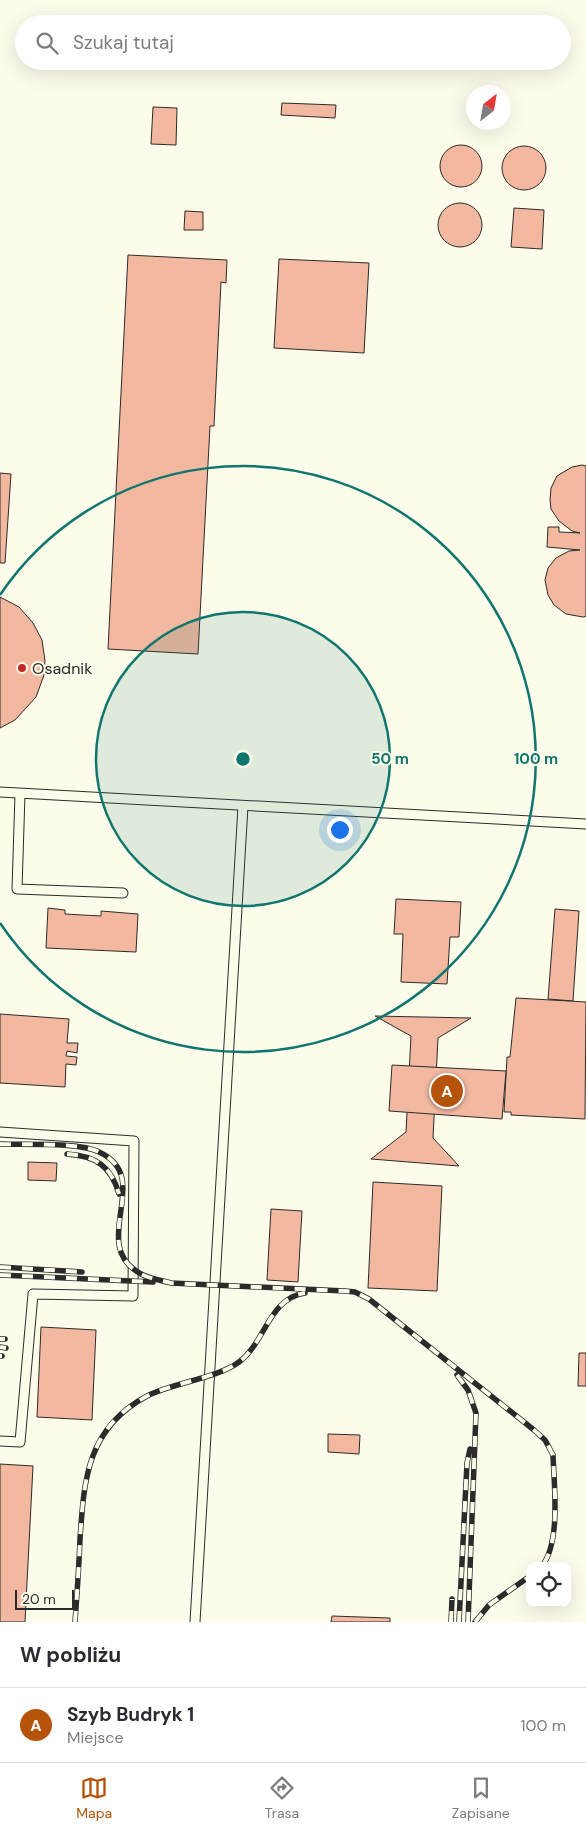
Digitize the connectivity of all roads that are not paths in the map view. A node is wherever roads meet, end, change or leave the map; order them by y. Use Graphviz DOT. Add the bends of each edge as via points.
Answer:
graph roads {
  1 [pos="0,792"];
  2 [pos="20,794"];
  3 [pos="243,806"];
  4 [pos="586,824"];
  5 [pos="122,893"];
  6 [pos="0,1132"];
  7 [pos="0,1441"];
  8 [pos="196,1622"];
  1 -- 2 [label="lane"];
  2 -- 3 [label="lane"];
  2 -- 5 [label="lane" via="17,889"];
  3 -- 4 [label="lane"];
  3 -- 8 [label="lane"];
  6 -- 7 [label="lane" via="134,1141 133,1296 33,1294 20,1442"];
}
